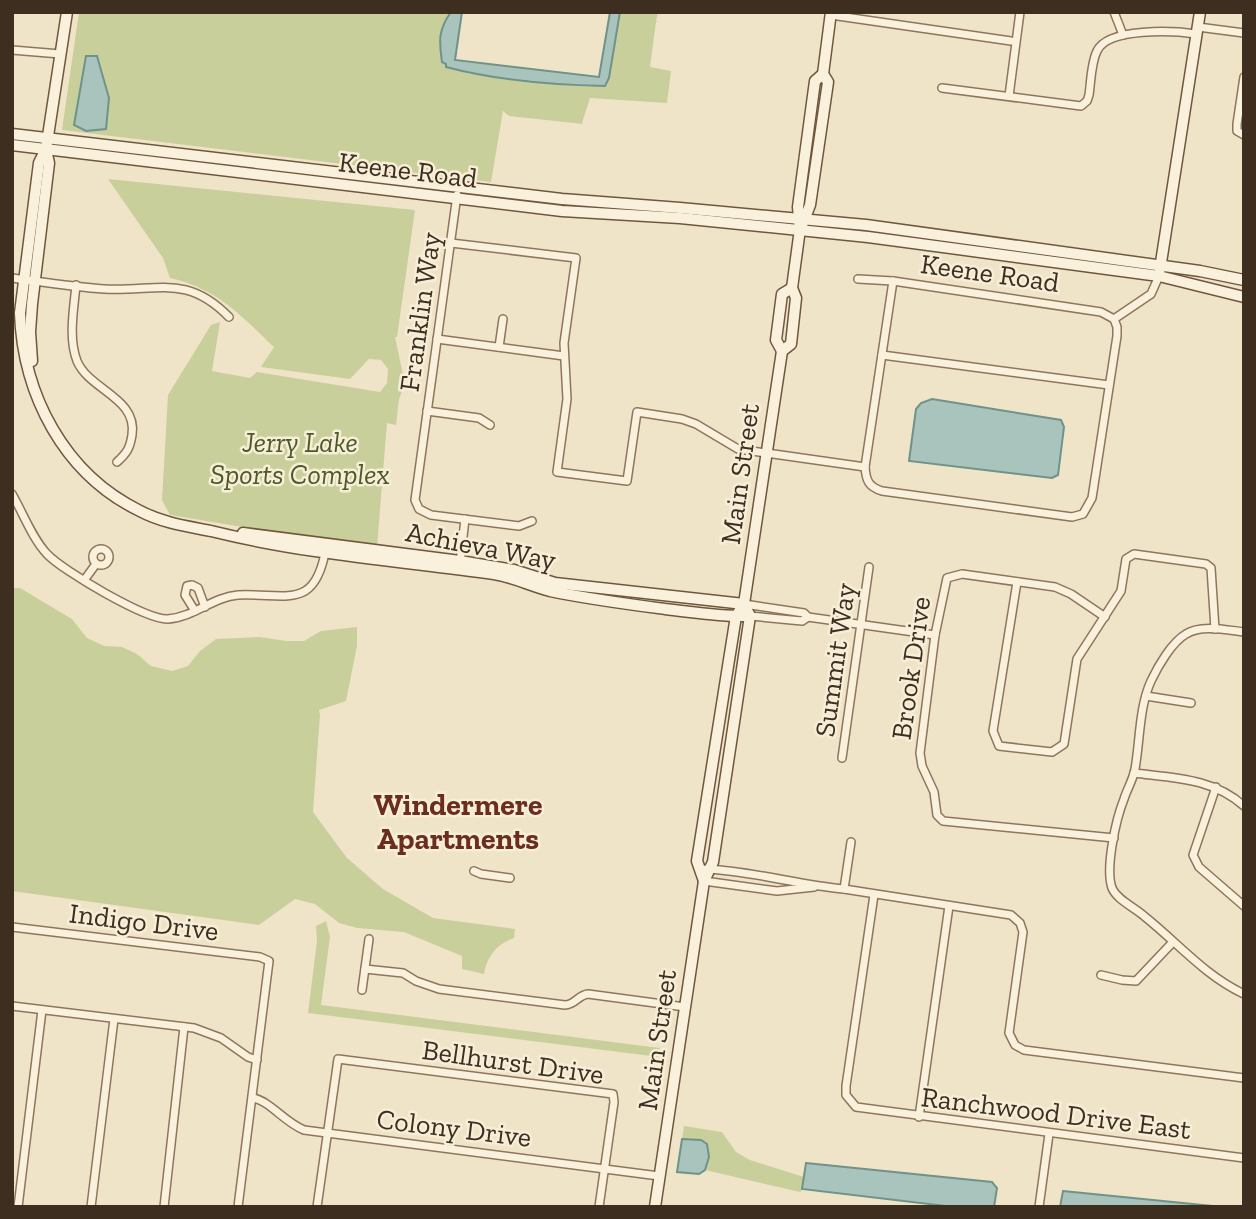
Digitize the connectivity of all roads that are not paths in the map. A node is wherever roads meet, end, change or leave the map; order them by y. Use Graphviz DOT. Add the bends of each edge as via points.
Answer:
graph roads {
  1 [pos="67,12"];
  2 [pos="1020,12"];
  3 [pos="1114,12"];
  4 [pos="1200,12"];
  5 [pos="831,13"];
  6 [pos="1197,31"];
  7 [pos="1244,33"];
  8 [pos="1123,35"];
  9 [pos="1011,41"];
  10 [pos="12,50"];
  11 [pos="60,54"];
  12 [pos="1244,77"];
  13 [pos="942,88"];
  14 [pos="1009,96"];
  15 [pos="12,134"];
  16 [pos="1244,135"];
  17 [pos="46,144"];
  18 [pos="12,145"];
  19 [pos="457,193"];
  20 [pos="801,222"];
  21 [pos="450,243"];
  22 [pos="1160,265"];
  23 [pos="1159,276"];
  24 [pos="12,278"];
  25 [pos="858,279"];
  26 [pos="29,280"];
  27 [pos="1244,280"];
  28 [pos="893,281"];
  29 [pos="76,285"];
  30 [pos="1244,297"];
  31 [pos="229,317"];
  32 [pos="503,319"];
  33 [pos="1114,319"];
  34 [pos="436,339"];
  35 [pos="499,347"];
  36 [pos="883,355"];
  37 [pos="564,356"];
  38 [pos="1109,385"];
  39 [pos="427,411"];
  40 [pos="490,425"];
  41 [pos="767,454"];
  42 [pos="117,461"];
  43 [pos="865,467"];
  44 [pos="12,494"];
  45 [pos="465,519"];
  46 [pos="532,521"];
  47 [pos="326,548"];
  48 [pos="96,564"];
  49 [pos="460,566"];
  50 [pos="869,567"];
  51 [pos="85,579"];
  52 [pos="1017,582"];
  53 [pos="744,604"];
  54 [pos="205,607"];
  55 [pos="195,611"];
  56 [pos="750,615"];
  57 [pos="736,616"];
  58 [pos="808,617"];
  59 [pos="1105,617"];
  60 [pos="861,623"];
  61 [pos="1215,629"];
  62 [pos="1244,632"];
  63 [pos="935,635"];
  64 [pos="1146,696"];
  65 [pos="1191,703"];
  66 [pos="714,752"];
  67 [pos="842,758"];
  68 [pos="1134,773"];
  69 [pos="1216,787"];
  70 [pos="724,791"];
  71 [pos="1244,806"];
  72 [pos="1114,838"];
  73 [pos="851,842"];
  74 [pos="705,868"];
  75 [pos="474,871"];
  76 [pos="510,878"];
  77 [pos="704,881"];
  78 [pos="816,887"];
  79 [pos="844,889"];
  80 [pos="874,895"];
  81 [pos="949,906"];
  82 [pos="1244,906"];
  83 [pos="12,927"];
  84 [pos="369,939"];
  85 [pos="1172,943"];
  86 [pos="365,969"];
  87 [pos="1101,975"];
  88 [pos="362,990"];
  89 [pos="1244,994"];
  90 [pos="12,1006"];
  91 [pos="685,1007"];
  92 [pos="42,1010"];
  93 [pos="114,1019"];
  94 [pos="184,1027"];
  95 [pos="257,1060"];
  96 [pos="1244,1078"];
  97 [pos="253,1098"];
  98 [pos="919,1116"];
  99 [pos="327,1133"];
  100 [pos="1049,1134"];
  101 [pos="1244,1158"];
  102 [pos="605,1169"];
  103 [pos="659,1176"];
  104 [pos="18,1207"];
  105 [pos="91,1207"];
  106 [pos="164,1207"];
  107 [pos="238,1207"];
  108 [pos="317,1207"];
  109 [pos="599,1207"];
  110 [pos="655,1207"];
  111 [pos="1040,1207"];
  1 -- 11 [label="main road, Achieva Way"];
  2 -- 14 [label="street"];
  3 -- 8 [label="street"];
  4 -- 6 [label="main road"];
  5 -- 9 [label="street"];
  5 -- 20 [label="main road, Main Street" via="823,74 815,81 798,206"];
  6 -- 7 [label="street"];
  6 -- 8 [label="street"];
  6 -- 22 [label="main road"];
  8 -- 14 [label="street" via="1101,45 1089,95 1081,106"];
  10 -- 11 [label="street"];
  11 -- 17 [label="main road, Achieva Way"];
  12 -- 16 [label="street" via="1237,124 1237,131"];
  13 -- 14 [label="street"];
  15 -- 17 [label="main road, Keene Road"];
  17 -- 18 [label="main road, Keene Road"];
  17 -- 19 [label="main road, Keene Road"];
  17 -- 26 [label="main road, Achieva Way" via="39,163"];
  19 -- 20 [label="main road, Keene Road" via="562,211"];
  19 -- 21 [label="street, Franklin Way"];
  20 -- 22 [label="main road"];
  20 -- 23 [label="main road"];
  20 -- 41 [label="main road, Main Street" via="792,288 796,298 791,344 782,351"];
  21 -- 34 [label="street, Franklin Way"];
  21 -- 37 [label="street" via="576,258"];
  22 -- 23 [label="main road"];
  22 -- 27 [label="main road"];
  23 -- 30 [label="main road"];
  23 -- 33 [label="street" via="1151,294"];
  24 -- 26 [label="street"];
  25 -- 28 [label="street, Keene Road"];
  26 -- 29 [label="street"];
  26 -- 47 [label="main road, Achieva Way" via="20,313 29,377 48,423 81,469 107,492 154,518"];
  28 -- 33 [label="street, Keene Road" via="1101,312"];
  28 -- 36 [label="street"];
  29 -- 31 [label="street" via="194,291"];
  29 -- 42 [label="street" via="76,358 134,421 128,452"];
  32 -- 35 [label="street"];
  33 -- 38 [label="street" via="1117,336"];
  34 -- 35 [label="street"];
  34 -- 39 [label="street, Franklin Way"];
  35 -- 37 [label="street"];
  36 -- 38 [label="street"];
  36 -- 43 [label="street"];
  37 -- 41 [label="street" via="567,399 557,472 627,481 637,412 682,419 738,449"];
  38 -- 43 [label="street" via="1092,498 1083,514 1072,517 882,491 869,484"];
  39 -- 40 [label="street" via="479,418"];
  39 -- 45 [label="street, Franklin Way" via="415,500 426,514"];
  41 -- 43 [label="street"];
  41 -- 53 [label="main road, Main Street"];
  44 -- 51 [label="street" via="47,553"];
  45 -- 46 [label="street, Franklin Way" via="519,526"];
  45 -- 49 [label="street"];
  47 -- 49 [label="main road, Achieva Way"];
  47 -- 54 [label="street" via="320,575 308,590 286,596 237,595"];
  48 -- 51 [label="street"];
  49 -- 53 [label="main road, Achieva Way" via="514,570 555,583"];
  49 -- 57 [label="main road, Achieva Way" via="551,591"];
  50 -- 60 [label="street, Summit Way"];
  51 -- 55 [label="street" via="157,619"];
  52 -- 59 [label="street" via="1055,587"];
  52 -- 59 [label="street" via="993,732 999,746 1052,752 1064,744 1077,659"];
  52 -- 63 [label="street, Brook Drive" via="953,575 945,581"];
  53 -- 56 [label="main road"];
  53 -- 57 [label="main road, Main Street"];
  53 -- 58 [label="street"];
  54 -- 55 [label="street"];
  54 -- 55 [label="street" via="198,588 187,586 185,595"];
  56 -- 57 [label="main road, Achieva Way"];
  56 -- 58 [label="street" via="802,621"];
  56 -- 70 [label="main road, Main Street"];
  57 -- 66 [label="main road, Main Street"];
  58 -- 60 [label="street"];
  59 -- 61 [label="street" via="1121,591 1126,559 1134,554 1211,568"];
  60 -- 63 [label="street"];
  60 -- 67 [label="street, Summit Way"];
  61 -- 62 [label="street"];
  61 -- 64 [label="street" via="1188,632 1179,640"];
  63 -- 72 [label="street, Brook Drive" via="920,752 940,819"];
  64 -- 65 [label="street"];
  64 -- 68 [label="street"];
  66 -- 70 [label="main road"];
  66 -- 74 [label="main road, Main Street" via="697,860"];
  68 -- 69 [label="street"];
  68 -- 72 [label="street"];
  69 -- 71 [label="street"];
  69 -- 82 [label="street" via="1192,855 1199,867"];
  70 -- 74 [label="main road, Main Street" via="713,862"];
  72 -- 85 [label="street" via="1110,882 1114,892"];
  73 -- 79 [label="street"];
  74 -- 77 [label="main road, Main Street"];
  74 -- 78 [label="street"];
  75 -- 76 [label="street"];
  77 -- 78 [label="street" via="778,891"];
  77 -- 91 [label="main road, Main Street"];
  78 -- 79 [label="street"];
  79 -- 80 [label="street"];
  80 -- 81 [label="street"];
  80 -- 98 [label="street, Ranchwood Drive East" via="846,1095 862,1109"];
  81 -- 96 [label="street" via="1008,914 1020,923 1023,936 1009,1032 1015,1045 1024,1050"];
  81 -- 98 [label="street"];
  83 -- 95 [label="street, Indigo Drive" via="269,961"];
  84 -- 86 [label="street"];
  85 -- 87 [label="street" via="1136,981"];
  85 -- 89 [label="street" via="1221,983"];
  86 -- 88 [label="street"];
  86 -- 91 [label="street" via="403,973 439,989 565,1005 588,994"];
  90 -- 92 [label="street"];
  91 -- 103 [label="main road, Main Street"];
  92 -- 93 [label="street"];
  92 -- 104 [label="street"];
  93 -- 94 [label="street"];
  93 -- 105 [label="street"];
  94 -- 95 [label="street" via="222,1038"];
  94 -- 106 [label="street"];
  95 -- 97 [label="street"];
  97 -- 99 [label="street, Colony Drive" via="266,1103 292,1126"];
  97 -- 107 [label="street"];
  98 -- 100 [label="street, Ranchwood Drive East"];
  99 -- 102 [label="street, Colony Drive"];
  99 -- 102 [label="street, Bellhurst Drive" via="338,1059 613,1094"];
  99 -- 108 [label="street"];
  100 -- 101 [label="street, Ranchwood Drive East"];
  100 -- 111 [label="street"];
  102 -- 103 [label="street, Colony Drive"];
  102 -- 109 [label="street, Bellhurst Drive"];
  103 -- 110 [label="main road, Main Street"];
}
